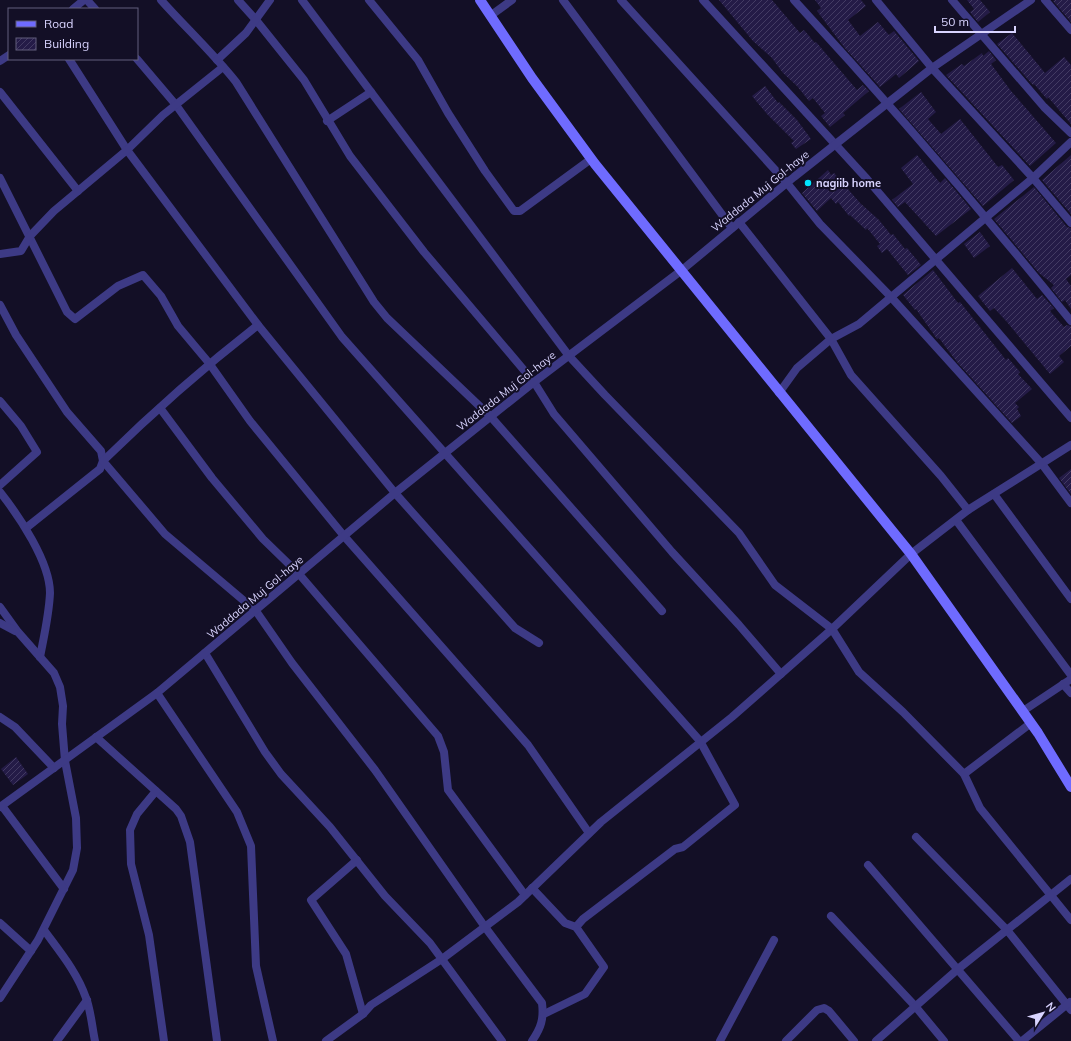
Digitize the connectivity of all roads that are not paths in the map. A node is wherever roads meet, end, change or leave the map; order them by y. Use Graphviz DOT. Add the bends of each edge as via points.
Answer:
graph roads {
  1 [pos="84,0"];
  2 [pos="87,0"];
  3 [pos="161,0"];
  4 [pos="238,0"];
  5 [pos="270,0"];
  6 [pos="302,0"];
  7 [pos="370,0"];
  8 [pos="480,0"];
  9 [pos="512,0"];
  10 [pos="564,0"];
  11 [pos="621,0"];
  12 [pos="703,0"];
  13 [pos="794,0"];
  14 [pos="876,0"];
  15 [pos="952,0"];
  16 [pos="1031,0"];
  17 [pos="1045,0"];
  18 [pos="74,8"];
  19 [pos="94,8"];
  20 [pos="490,16"];
  21 [pos="256,20"];
  22 [pos="1071,30"];
  23 [pos="982,34"];
  24 [pos="70,60"];
  25 [pos="138,60"];
  26 [pos="217,60"];
  27 [pos="223,67"];
  28 [pos="932,68"];
  29 [pos="0,92"];
  30 [pos="371,92"];
  31 [pos="887,104"];
  32 [pos="176,105"];
  33 [pos="327,121"];
  34 [pos="1071,133"];
  35 [pos="1071,142"];
  36 [pos="835,146"];
  37 [pos="127,150"];
  38 [pos="591,159"];
  39 [pos="0,178"];
  40 [pos="1033,178"];
  41 [pos="787,183"];
  42 [pos="78,191"];
  43 [pos="986,216"];
  44 [pos="1071,223"];
  45 [pos="735,225"];
  46 [pos="30,236"];
  47 [pos="0,254"];
  48 [pos="936,258"];
  49 [pos="682,270"];
  50 [pos="891,297"];
  51 [pos="0,305"];
  52 [pos="1071,321"];
  53 [pos="258,324"];
  54 [pos="831,339"];
  55 [pos="569,356"];
  56 [pos="209,363"];
  57 [pos="534,382"];
  58 [pos="779,393"];
  59 [pos="0,401"];
  60 [pos="160,408"];
  61 [pos="490,417"];
  62 [pos="1071,418"];
  63 [pos="1071,445"];
  64 [pos="446,452"];
  65 [pos="103,461"];
  66 [pos="1042,464"];
  67 [pos="0,485"];
  68 [pos="0,492"];
  69 [pos="395,493"];
  70 [pos="994,494"];
  71 [pos="1071,503"];
  72 [pos="968,510"];
  73 [pos="956,520"];
  74 [pos="26,528"];
  75 [pos="344,536"];
  76 [pos="910,554"];
  77 [pos="299,574"];
  78 [pos="1071,600"];
  79 [pos="0,607"];
  80 [pos="256,611"];
  81 [pos="662,612"];
  82 [pos="0,623"];
  83 [pos="832,628"];
  84 [pos="18,632"];
  85 [pos="540,643"];
  86 [pos="206,653"];
  87 [pos="40,657"];
  88 [pos="781,674"];
  89 [pos="1071,675"];
  90 [pos="1071,679"];
  91 [pos="1063,684"];
  92 [pos="157,693"];
  93 [pos="1071,693"];
  94 [pos="1023,711"];
  95 [pos="0,717"];
  96 [pos="1031,723"];
  97 [pos="96,737"];
  98 [pos="700,741"];
  99 [pos="65,761"];
  100 [pos="54,768"];
  101 [pos="964,774"];
  102 [pos="1071,787"];
  103 [pos="156,791"];
  104 [pos="1,807"];
  105 [pos="590,833"];
  106 [pos="916,836"];
  107 [pos="357,860"];
  108 [pos="868,865"];
  109 [pos="1071,878"];
  110 [pos="532,888"];
  111 [pos="64,889"];
  112 [pos="525,895"];
  113 [pos="1051,895"];
  114 [pos="830,916"];
  115 [pos="1071,920"];
  116 [pos="0,923"];
  117 [pos="485,927"];
  118 [pos="576,927"];
  119 [pos="44,930"];
  120 [pos="1007,930"];
  121 [pos="774,940"];
  122 [pos="31,951"];
  123 [pos="442,959"];
  124 [pos="958,969"];
  125 [pos="0,998"];
  126 [pos="87,1000"];
  127 [pos="1070,1005"];
  128 [pos="916,1006"];
  129 [pos="363,1014"];
  130 [pos="544,1014"];
  131 [pos="57,1041"];
  132 [pos="95,1041"];
  133 [pos="164,1041"];
  134 [pos="217,1041"];
  135 [pos="273,1041"];
  136 [pos="326,1041"];
  137 [pos="502,1041"];
  138 [pos="532,1041"];
  139 [pos="720,1041"];
  140 [pos="786,1041"];
  141 [pos="854,1041"];
  142 [pos="876,1041"];
  143 [pos="944,1041"];
  144 [pos="1020,1041"];
  1 -- 18 [label="street"];
  2 -- 19 [label="street"];
  3 -- 26 [label="street"];
  4 -- 21 [label="street"];
  5 -- 21 [label="street"];
  6 -- 30 [label="street"];
  7 -- 38 [label="street" via="418,60 448,113 514,211 520,212"];
  8 -- 20 [label="main road"];
  9 -- 20 [label="street"];
  10 -- 45 [label="street"];
  11 -- 41 [label="street"];
  12 -- 36 [label="street"];
  13 -- 31 [label="street"];
  14 -- 28 [label="street"];
  15 -- 23 [label="street"];
  16 -- 23 [label="street, Waddada Muj Gol-haye"];
  17 -- 22 [label="street"];
  20 -- 38 [label="main road"];
  21 -- 26 [label="street" via="246,34"];
  21 -- 33 [label="street" via="304,80"];
  23 -- 28 [label="street, Waddada Muj Gol-haye"];
  23 -- 34 [label="street" via="1044,106"];
  24 -- 37 [label="street"];
  25 -- 32 [label="street"];
  26 -- 27 [label="street"];
  27 -- 32 [label="street"];
  27 -- 61 [label="street" via="236,82 374,302 387,318"];
  28 -- 31 [label="street, Waddada Muj Gol-haye"];
  28 -- 40 [label="street"];
  29 -- 42 [label="street"];
  30 -- 33 [label="street"];
  30 -- 55 [label="street"];
  31 -- 36 [label="street, Waddada Muj Gol-haye"];
  31 -- 43 [label="street"];
  32 -- 37 [label="street"];
  32 -- 64 [label="street" via="342,337"];
  33 -- 57 [label="street" via="400,222"];
  35 -- 40 [label="street"];
  36 -- 41 [label="street, Waddada Muj Gol-haye"];
  36 -- 48 [label="street"];
  37 -- 42 [label="street"];
  37 -- 53 [label="street"];
  38 -- 49 [label="main road"];
  39 -- 46 [label="street"];
  40 -- 43 [label="street"];
  40 -- 44 [label="street"];
  41 -- 45 [label="street, Waddada Muj Gol-haye"];
  41 -- 50 [label="street" via="820,224"];
  42 -- 46 [label="street"];
  43 -- 48 [label="street"];
  43 -- 52 [label="street"];
  45 -- 49 [label="street, Waddada Muj Gol-haye"];
  45 -- 54 [label="street"];
  46 -- 47 [label="street" via="21,252"];
  46 -- 56 [label="street" via="68,312 75,319 118,286 143,275 161,296 178,326"];
  48 -- 50 [label="street"];
  48 -- 62 [label="street"];
  49 -- 55 [label="street, Waddada Muj Gol-haye"];
  49 -- 58 [label="main road"];
  50 -- 54 [label="street" via="859,324"];
  50 -- 66 [label="street"];
  51 -- 65 [label="street" via="16,335 67,412 101,451"];
  53 -- 56 [label="street"];
  53 -- 69 [label="street"];
  54 -- 58 [label="street" via="797,368"];
  54 -- 72 [label="street" via="851,375"];
  55 -- 57 [label="street, Waddada Muj Gol-haye"];
  55 -- 83 [label="street" via="739,533 775,585"];
  56 -- 60 [label="street"];
  56 -- 75 [label="street" via="250,421"];
  57 -- 61 [label="street, Waddada Muj Gol-haye"];
  57 -- 88 [label="street" via="554,414"];
  58 -- 76 [label="main road"];
  59 -- 67 [label="street" via="21,426 37,452"];
  60 -- 65 [label="street"];
  60 -- 77 [label="street" via="212,478 263,539"];
  61 -- 64 [label="street, Waddada Muj Gol-haye"];
  61 -- 81 [label="street"];
  63 -- 66 [label="street"];
  64 -- 69 [label="street, Waddada Muj Gol-haye"];
  64 -- 98 [label="street"];
  65 -- 74 [label="street" via="100,469"];
  65 -- 80 [label="street" via="165,534"];
  66 -- 70 [label="street"];
  66 -- 71 [label="street"];
  68 -- 74 [label="street"];
  69 -- 75 [label="street, Waddada Muj Gol-haye"];
  69 -- 85 [label="street" via="515,628"];
  70 -- 72 [label="street"];
  70 -- 78 [label="street"];
  72 -- 73 [label="street"];
  73 -- 76 [label="street"];
  73 -- 89 [label="street"];
  74 -- 87 [label="street" via="45,568 50,592"];
  75 -- 77 [label="street, Waddada Muj Gol-haye"];
  75 -- 105 [label="street" via="528,745"];
  76 -- 83 [label="street"];
  76 -- 94 [label="main road"];
  77 -- 80 [label="street, Waddada Muj Gol-haye"];
  77 -- 112 [label="street" via="438,736 444,752 448,790"];
  79 -- 84 [label="street"];
  80 -- 86 [label="street, Waddada Muj Gol-haye"];
  80 -- 117 [label="street" via="292,664 375,770"];
  82 -- 84 [label="street"];
  83 -- 88 [label="street"];
  83 -- 101 [label="street" via="859,672"];
  84 -- 87 [label="street"];
  86 -- 92 [label="street, Waddada Muj Gol-haye"];
  86 -- 107 [label="street" via="269,758"];
  87 -- 99 [label="street" via="54,673 60,686"];
  88 -- 98 [label="street"];
  90 -- 91 [label="street"];
  91 -- 93 [label="street"];
  91 -- 94 [label="street"];
  92 -- 97 [label="street, Waddada Muj Gol-haye"];
  92 -- 135 [label="street" via="237,812 251,846 256,966"];
  94 -- 96 [label="main road"];
  95 -- 100 [label="street" via="15,727"];
  96 -- 101 [label="street"];
  96 -- 102 [label="main road"];
  97 -- 99 [label="street, Waddada Muj Gol-haye"];
  97 -- 103 [label="street"];
  98 -- 105 [label="street"];
  98 -- 118 [label="street" via="735,805 683,847 675,849 589,914"];
  99 -- 100 [label="street, Waddada Muj Gol-haye"];
  99 -- 111 [label="street" via="76,818 77,848 73,870"];
  100 -- 104 [label="street, Waddada Muj Gol-haye"];
  101 -- 113 [label="street" via="980,808"];
  103 -- 133 [label="street" via="137,814 130,830 131,864 149,935"];
  103 -- 134 [label="street" via="181,816 190,842"];
  104 -- 111 [label="street"];
  105 -- 110 [label="street"];
  106 -- 120 [label="street"];
  107 -- 123 [label="street"];
  107 -- 129 [label="street" via="311,900 346,954"];
  108 -- 124 [label="street"];
  109 -- 113 [label="street"];
  110 -- 112 [label="street"];
  110 -- 118 [label="street" via="565,923"];
  111 -- 119 [label="street"];
  112 -- 117 [label="street"];
  113 -- 115 [label="street"];
  113 -- 120 [label="street"];
  114 -- 128 [label="street"];
  116 -- 122 [label="street"];
  117 -- 123 [label="street"];
  117 -- 130 [label="street" via="542,1003"];
  118 -- 130 [label="street" via="604,967 585,994"];
  119 -- 122 [label="street"];
  119 -- 126 [label="street" via="75,974"];
  120 -- 124 [label="street"];
  120 -- 127 [label="street"];
  121 -- 139 [label="street"];
  122 -- 125 [label="street"];
  123 -- 129 [label="street" via="371,1005"];
  123 -- 137 [label="street"];
  124 -- 128 [label="street"];
  124 -- 144 [label="street"];
  126 -- 131 [label="street"];
  126 -- 132 [label="street"];
  127 -- 144 [label="street"];
  128 -- 142 [label="street"];
  128 -- 143 [label="street"];
  129 -- 136 [label="street"];
  130 -- 138 [label="street" via="541,1029"];
  140 -- 141 [label="street" via="817,1010 824,1008"];
}
